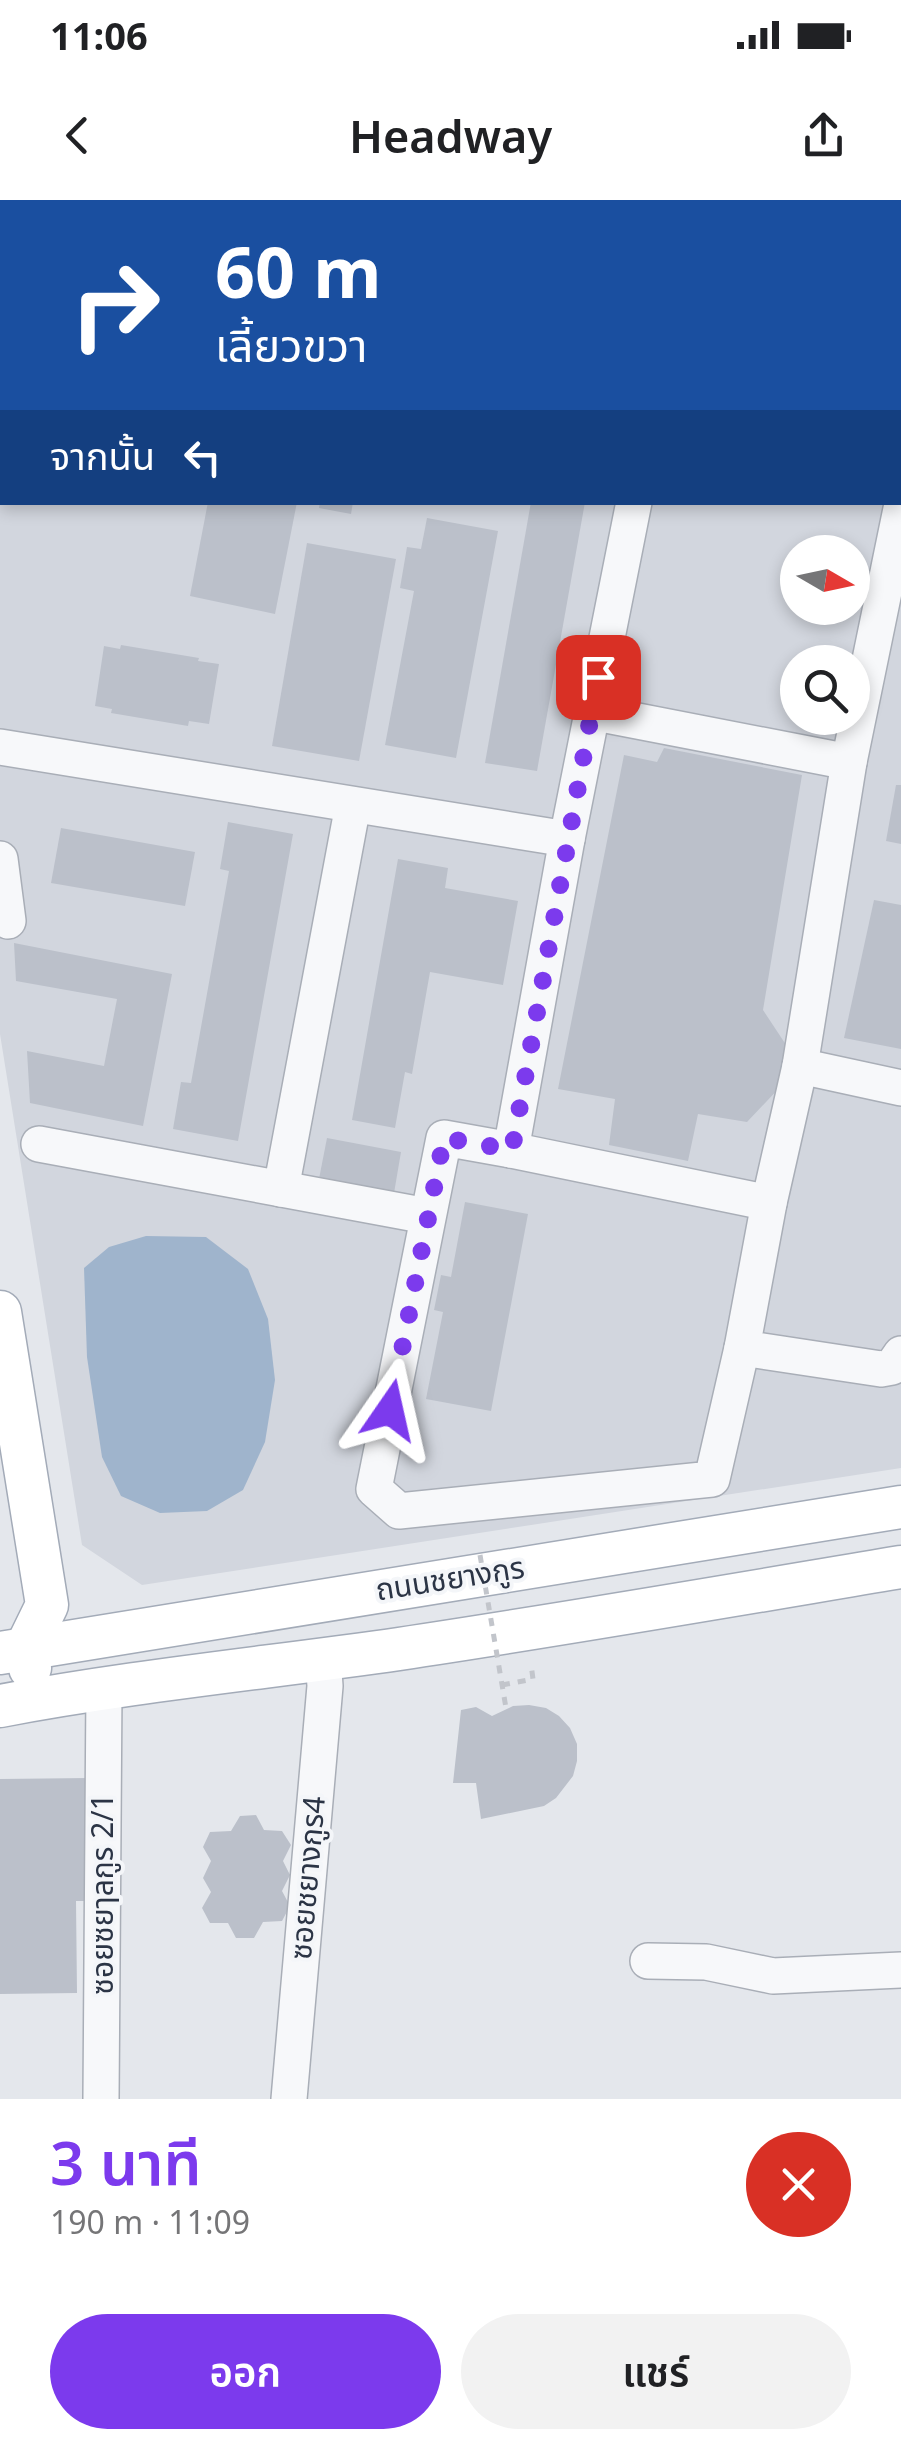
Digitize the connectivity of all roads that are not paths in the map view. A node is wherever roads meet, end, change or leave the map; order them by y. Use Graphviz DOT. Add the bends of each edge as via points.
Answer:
graph roads {
  1 [pos="633,505"];
  2 [pos="901,509"];
  3 [pos="894,589"];
  4 [pos="591,712"];
  5 [pos="0,747"];
  6 [pos="850,762"];
  7 [pos="353,806"];
  8 [pos="567,839"];
  9 [pos="0,859"];
  10 [pos="8,920"];
  11 [pos="800,1066"];
  12 [pos="901,1088"];
  13 [pos="39,1144"];
  14 [pos="512,1150"];
  15 [pos="282,1189"];
  16 [pos="769,1204"];
  17 [pos="428,1216"];
  18 [pos="0,1312"];
  19 [pos="742,1348"];
  20 [pos="901,1354"];
  21 [pos="901,1507"];
  22 [pos="901,1568"];
  23 [pos="9,1644"];
  24 [pos="324,1658"];
  25 [pos="104,1688"];
  26 [pos="18,1703"];
  27 [pos="648,1961"];
  28 [pos="901,1970"];
  29 [pos="101,2099"];
  30 [pos="289,2099"];
  1 -- 4 [label="street"];
  2 -- 3 [label="street"];
  3 -- 6 [label="street"];
  4 -- 6 [label="street"];
  4 -- 8 [label="street"];
  5 -- 7 [label="street"];
  6 -- 11 [label="street"];
  7 -- 8 [label="street"];
  7 -- 15 [label="street"];
  8 -- 14 [label="street"];
  9 -- 10 [label="street"];
  11 -- 12 [label="street"];
  11 -- 16 [label="street"];
  13 -- 15 [label="street"];
  14 -- 16 [label="street"];
  14 -- 17 [label="street" via="444,1138"];
  15 -- 17 [label="street"];
  16 -- 19 [label="street"];
  17 -- 19 [label="street" via="374,1488 399,1511 712,1479"];
  18 -- 23 [label="main road" via="47,1605"];
  19 -- 20 [label="street" via="881,1370"];
  21 -- 23 [label="main road, ถนนชยางกูร"];
  22 -- 24 [label="main road, ถนนชยางกูร"];
  23 -- 26 [label="main road"];
  24 -- 25 [label="main road, ถนนชยางกูร"];
  24 -- 30 [label="street, ซอยชยางกูร4"];
  25 -- 26 [label="main road, ถนนชยางกูร"];
  25 -- 29 [label="street, ซอยซยๅลกูร 2/1"];
  27 -- 28 [label="street" via="706,1962 773,1976"];
}
